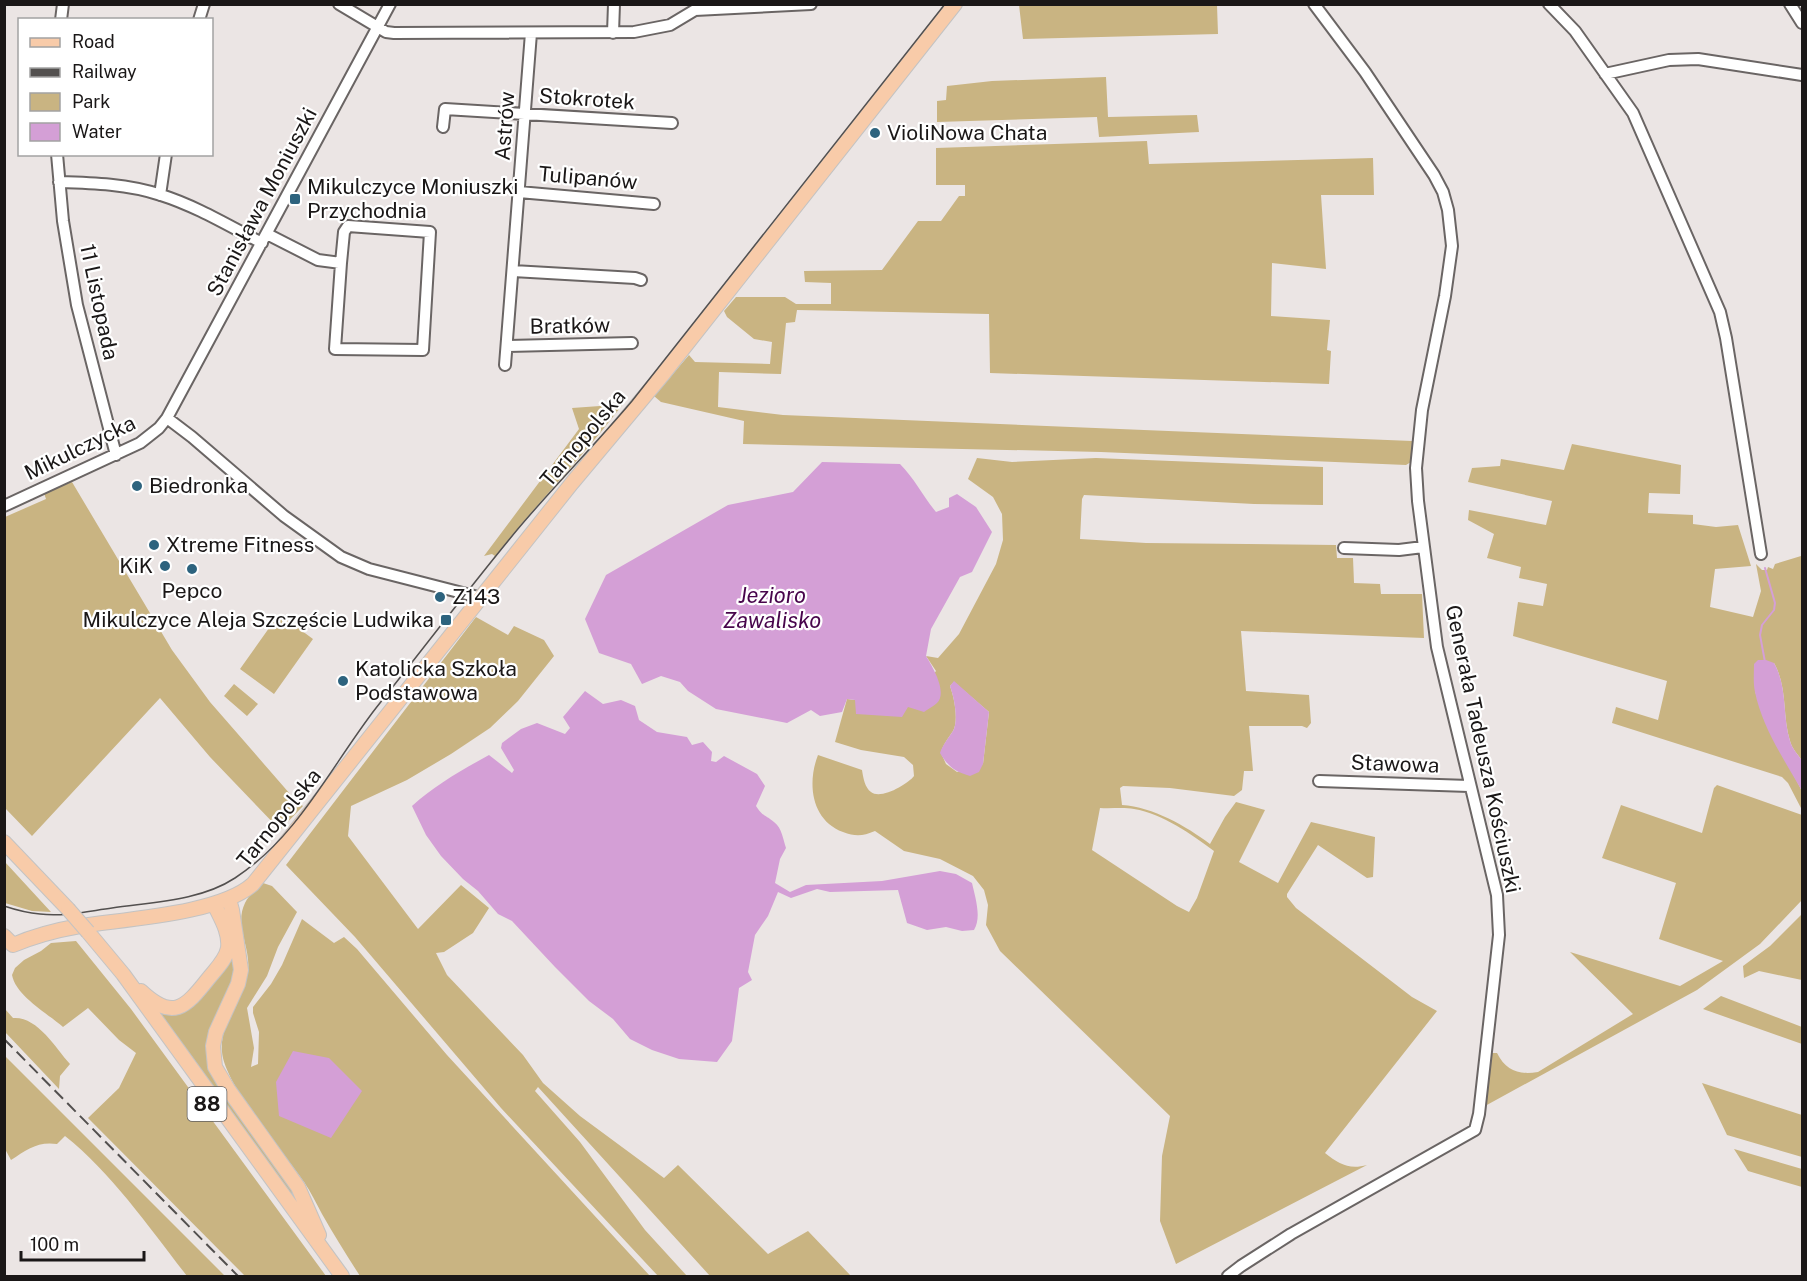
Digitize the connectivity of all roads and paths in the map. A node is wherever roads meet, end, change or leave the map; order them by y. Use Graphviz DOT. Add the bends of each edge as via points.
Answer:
graph roads {
  1 [pos="339,4"];
  2 [pos="390,4"];
  3 [pos="614,4"];
  4 [pos="1314,4"];
  5 [pos="1549,4"];
  6 [pos="1790,4"];
  7 [pos="806,5"];
  8 [pos="949,6"];
  9 [pos="1803,23"];
  10 [pos="378,27"];
  11 [pos="531,33"];
  12 [pos="613,33"];
  13 [pos="1605,74"];
  14 [pos="1803,75"];
  15 [pos="525,114"];
  16 [pos="672,123"];
  17 [pos="443,126"];
  18 [pos="57,156"];
  19 [pos="166,156"];
  20 [pos="59,182"];
  21 [pos="519,192"];
  22 [pos="160,195"];
  23 [pos="654,204"];
  24 [pos="265,238"];
  25 [pos="341,263"];
  26 [pos="513,271"];
  27 [pos="641,280"];
  28 [pos="632,344"];
  29 [pos="508,346"];
  30 [pos="505,365"];
  31 [pos="167,418"];
  32 [pos="116,455"];
  33 [pos="4,506"];
  34 [pos="1424,547"];
  35 [pos="1344,548"];
  36 [pos="1761,554"];
  37 [pos="482,598"];
  38 [pos="1319,781"];
  39 [pos="1469,786"];
  40 [pos="4,842"];
  41 [pos="4,854"];
  42 [pos="234,897"];
  43 [pos="214,904"];
  44 [pos="64,910"];
  45 [pos="83,933"];
  46 [pos="7,943"];
  47 [pos="123,974"];
  48 [pos="329,1258"];
  49 [pos="332,1276"];
  50 [pos="342,1276"];
  51 [pos="1228,1276"];
  1 -- 10 [label="street"];
  2 -- 10 [label="street, Stanisława Moniuszki"];
  3 -- 12 [label="street"];
  4 -- 34 [label="street, Generała Tadeusza Kościuszki" via="1434,175 1448,210 1452,246 1449,275 1418,439 1416,468"];
  5 -- 13 [label="street" via="1575,31"];
  6 -- 9 [label="street"];
  7 -- 12 [label="street" via="695,9 660,28"];
  8 -- 37 [label="main road, Tarnopolska" via="664,373"];
  10 -- 11 [label="street" via="394,33"];
  10 -- 24 [label="street, Stanisława Moniuszki"];
  11 -- 12 [label="street"];
  11 -- 15 [label="street, Astrów"];
  13 -- 14 [label="street" via="1669,60 1698,59"];
  13 -- 36 [label="street" via="1639,125 1720,312"];
  15 -- 16 [label="street, Stokrotek"];
  15 -- 17 [label="street, Stokrotek" via="445,109"];
  15 -- 21 [label="street, Astrów"];
  18 -- 20 [label="street, 11 Listopada"];
  19 -- 22 [label="street"];
  20 -- 22 [label="street" via="112,185"];
  20 -- 32 [label="street, 11 Listopada" via="77,305"];
  21 -- 23 [label="street, Tulipanów"];
  21 -- 26 [label="street, Astrów"];
  22 -- 24 [label="street"];
  24 -- 25 [label="street" via="324,262"];
  24 -- 31 [label="street, Stanisława Moniuszki"];
  25 -- 25 [label="street" via="348,226 430,232 423,350 335,349"];
  26 -- 27 [label="street"];
  26 -- 29 [label="street, Astrów"];
  28 -- 29 [label="street, Bratków"];
  29 -- 30 [label="street, Astrów"];
  31 -- 32 [label="street, Mikulczycka" via="152,435"];
  31 -- 37 [label="street" via="284,516 341,557 369,569"];
  32 -- 33 [label="street, Mikulczycka"];
  34 -- 35 [label="street"];
  34 -- 39 [label="street, Generała Tadeusza Kościuszki" via="1437,647"];
  37 -- 42 [label="main road, Tarnopolska" via="280,852 253,884"];
  38 -- 39 [label="street, Stawowa"];
  39 -- 51 [label="street, Generała Tadeusza Kościuszki" via="1499,912 1475,1130 1291,1234"];
  40 -- 44 [label="main road, 88"];
  41 -- 44 [label="main road, 88"];
  42 -- 43 [label="main road"];
  42 -- 48 [label="main road" via="232,910 241,970 216,1032 215,1067 298,1187"];
  43 -- 46 [label="main road" via="68,928"];
  43 -- 47 [label="main road" via="225,928 228,948 190,1001 167,1008 152,1001"];
  44 -- 45 [label="main road, 88, bridge"];
  45 -- 47 [label="main road, 88"];
  45 -- 49 [label="main road, 88"];
  47 -- 48 [label="main road, 88"];
  48 -- 50 [label="main road, 88"];
}
